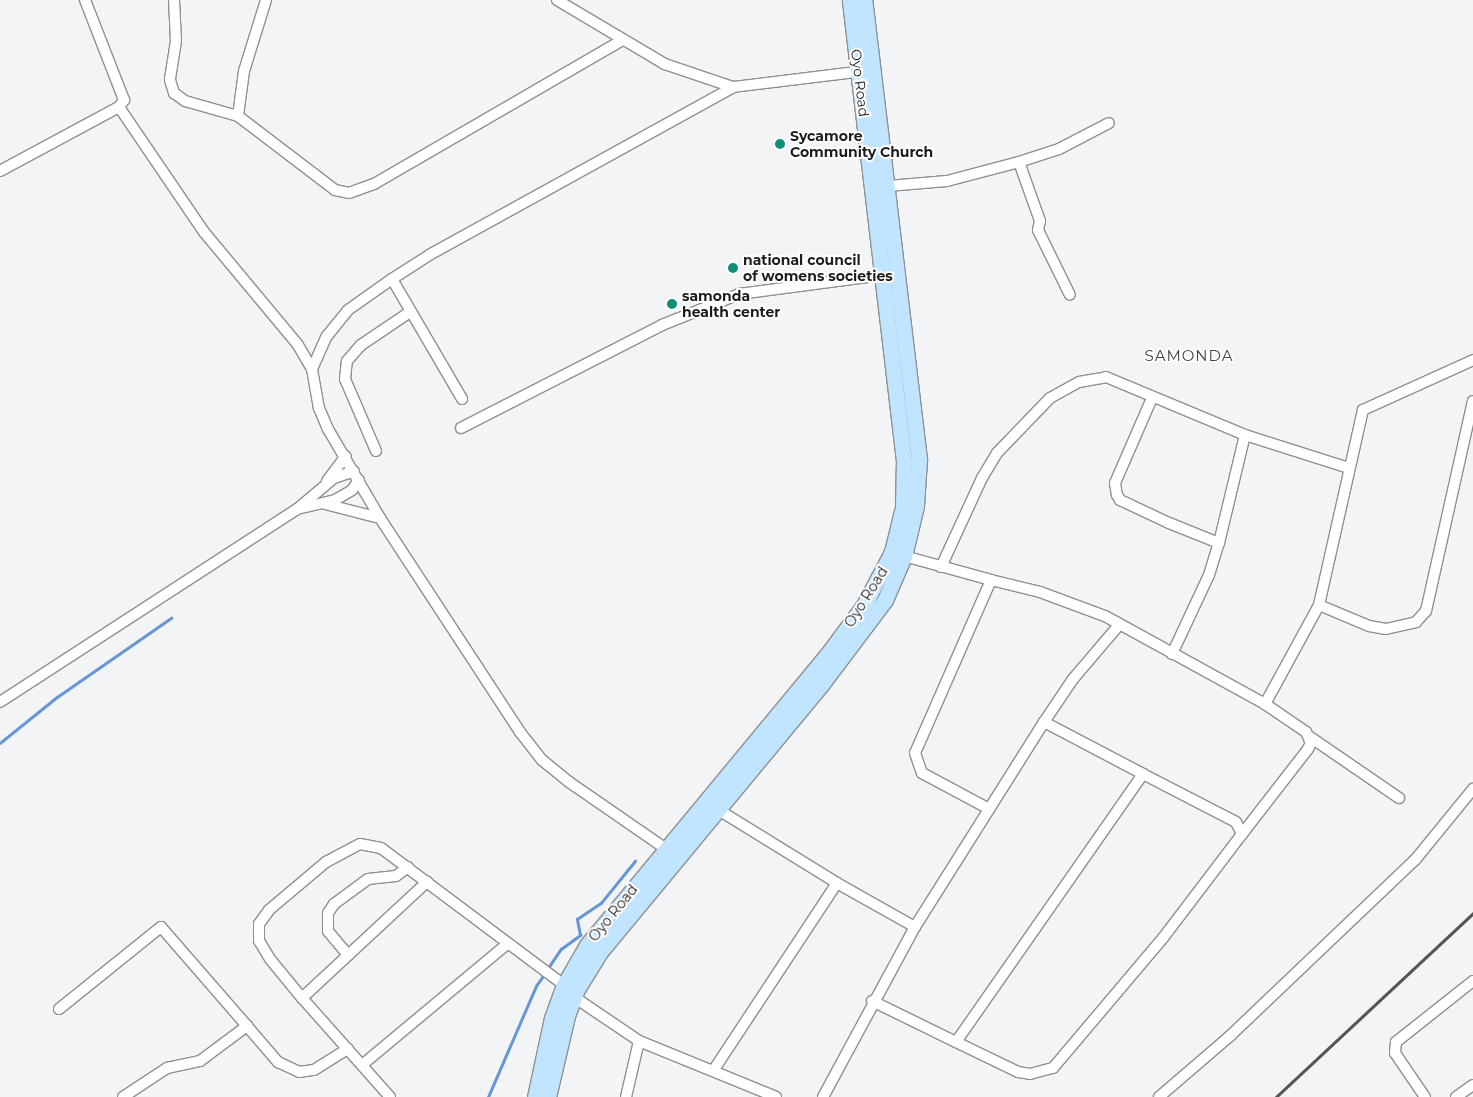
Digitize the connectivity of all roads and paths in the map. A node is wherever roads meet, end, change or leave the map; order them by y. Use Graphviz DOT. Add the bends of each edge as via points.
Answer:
graph roads {
  1 [pos="85,0"];
  2 [pos="174,0"];
  3 [pos="266,0"];
  4 [pos="557,0"];
  5 [pos="850,0"];
  6 [pos="864,0"];
  7 [pos="622,40"];
  8 [pos="865,71"];
  9 [pos="733,87"];
  10 [pos="119,107"];
  11 [pos="238,116"];
  12 [pos="1109,123"];
  13 [pos="1019,162"];
  14 [pos="0,171"];
  15 [pos="888,186"];
  16 [pos="883,275"];
  17 [pos="392,278"];
  18 [pos="1070,295"];
  19 [pos="410,312"];
  20 [pos="1473,360"];
  21 [pos="312,369"];
  22 [pos="1152,398"];
  23 [pos="462,399"];
  24 [pos="1473,400"];
  25 [pos="461,428"];
  26 [pos="1244,435"];
  27 [pos="376,451"];
  28 [pos="346,456"];
  29 [pos="1349,468"];
  30 [pos="357,476"];
  31 [pos="322,488"];
  32 [pos="324,504"];
  33 [pos="296,510"];
  34 [pos="380,518"];
  35 [pos="1219,543"];
  36 [pos="904,556"];
  37 [pos="942,567"];
  38 [pos="991,580"];
  39 [pos="1319,605"];
  40 [pos="1119,625"];
  41 [pos="1172,654"];
  42 [pos="0,702"];
  43 [pos="1265,704"];
  44 [pos="1044,722"];
  45 [pos="1310,737"];
  46 [pos="1143,774"];
  47 [pos="1473,789"];
  48 [pos="1399,798"];
  49 [pos="717,809"];
  50 [pos="989,809"];
  51 [pos="1242,834"];
  52 [pos="666,849"];
  53 [pos="408,867"];
  54 [pos="427,882"];
  55 [pos="837,883"];
  56 [pos="915,927"];
  57 [pos="507,944"];
  58 [pos="348,955"];
  59 [pos="1473,982"];
  60 [pos="564,985"];
  61 [pos="574,997"];
  62 [pos="302,998"];
  63 [pos="872,1001"];
  64 [pos="59,1009"];
  65 [pos="247,1026"];
  66 [pos="639,1040"];
  67 [pos="956,1042"];
  68 [pos="348,1049"];
  69 [pos="362,1065"];
  70 [pos="713,1071"];
  71 [pos="1473,1085"];
  72 [pos="123,1097"];
  73 [pos="390,1097"];
  74 [pos="535,1097"];
  75 [pos="548,1097"];
  76 [pos="626,1097"];
  77 [pos="776,1097"];
  78 [pos="823,1097"];
  79 [pos="1159,1097"];
  80 [pos="1425,1097"];
  81 [pos="1456,1097"];
  1 -- 10 [label="street" via="124,100"];
  2 -- 11 [label="street" via="176,41 170,80 174,93 186,101"];
  3 -- 11 [label="street" via="244,71"];
  4 -- 7 [label="street"];
  5 -- 8 [label="main road, Oyo Road"];
  6 -- 8 [label="main road, Oyo Road"];
  7 -- 9 [label="street" via="665,64"];
  7 -- 11 [label="street" via="374,184 349,193 335,190"];
  8 -- 9 [label="street"];
  8 -- 15 [label="main road, Oyo Road"];
  8 -- 16 [label="main road, Oyo Road"];
  9 -- 17 [label="street"];
  10 -- 14 [label="street"];
  10 -- 21 [label="street" via="204,232 298,345"];
  12 -- 13 [label="street" via="1059,149"];
  13 -- 15 [label="street" via="947,181"];
  13 -- 18 [label="street" via="1040,221 1038,230"];
  15 -- 36 [label="main road, Oyo Road" via="919,459 916,506"];
  16 -- 25 [label="street" via="739,294 662,325"];
  16 -- 52 [label="main road, Oyo Road" via="904,461 903,507 892,552 864,605 830,651"];
  17 -- 19 [label="street"];
  17 -- 21 [label="street" via="348,310 327,336"];
  19 -- 23 [label="street"];
  19 -- 27 [label="street" via="361,345 347,360 345,379"];
  20 -- 29 [label="street" via="1363,410"];
  21 -- 28 [label="street" via="319,408"];
  22 -- 26 [label="street"];
  22 -- 35 [label="street" via="1115,483 1117,496 1169,523"];
  22 -- 37 [label="street" via="1106,377 1079,382 1050,398 998,453 982,478"];
  24 -- 39 [label="street" via="1426,611 1416,622 1386,629 1369,626"];
  26 -- 29 [label="street"];
  26 -- 35 [label="street"];
  28 -- 30 [label="street"];
  28 -- 31 [label="street"];
  29 -- 39 [label="street"];
  30 -- 31 [label="street" via="343,473"];
  30 -- 32 [label="street" via="345,495"];
  30 -- 34 [label="street"];
  31 -- 33 [label="street"];
  32 -- 33 [label="street"];
  32 -- 34 [label="street"];
  33 -- 42 [label="street"];
  34 -- 52 [label="street" via="520,732 542,760"];
  35 -- 41 [label="street" via="1209,575"];
  36 -- 37 [label="street"];
  36 -- 49 [label="main road, Oyo Road" via="877,611 821,685"];
  37 -- 38 [label="street"];
  38 -- 40 [label="street" via="1089,609"];
  38 -- 50 [label="street" via="915,753 922,773"];
  39 -- 43 [label="street"];
  40 -- 41 [label="street"];
  40 -- 44 [label="street" via="1073,679"];
  41 -- 43 [label="street"];
  43 -- 45 [label="street"];
  44 -- 46 [label="street"];
  44 -- 50 [label="street"];
  45 -- 48 [label="street"];
  45 -- 51 [label="street" via="1308,749"];
  46 -- 51 [label="street" via="1236,822"];
  46 -- 67 [label="street"];
  47 -- 79 [label="street" via="1415,860 1230,1036"];
  49 -- 55 [label="street"];
  49 -- 61 [label="main road, Oyo Road" via="610,939"];
  50 -- 56 [label="street"];
  51 -- 67 [label="street" via="1163,938 1053,1068 1030,1074 1018,1072"];
  52 -- 60 [label="main road, Oyo Road" via="587,945"];
  53 -- 54 [label="street"];
  53 -- 58 [label="street" via="396,876 368,878 334,904 328,913 328,931"];
  53 -- 62 [label="street" via="381,848 360,844 326,862 269,910 259,924 259,940"];
  54 -- 57 [label="street"];
  54 -- 58 [label="street"];
  55 -- 56 [label="street"];
  55 -- 70 [label="street"];
  56 -- 63 [label="street"];
  57 -- 60 [label="street"];
  57 -- 69 [label="street"];
  58 -- 62 [label="street"];
  59 -- 80 [label="street" via="1396,1042 1395,1053"];
  60 -- 74 [label="main road, Oyo Road" via="552,1018"];
  61 -- 66 [label="street"];
  61 -- 75 [label="main road, Oyo Road"];
  62 -- 68 [label="street"];
  63 -- 67 [label="street"];
  63 -- 78 [label="street"];
  64 -- 65 [label="street" via="161,927"];
  65 -- 68 [label="street" via="278,1062 299,1072 314,1070"];
  65 -- 72 [label="street" via="200,1061 167,1068"];
  66 -- 70 [label="street"];
  66 -- 76 [label="street"];
  68 -- 69 [label="street"];
  69 -- 73 [label="street"];
  70 -- 77 [label="street"];
  71 -- 81 [label="street"];
}
